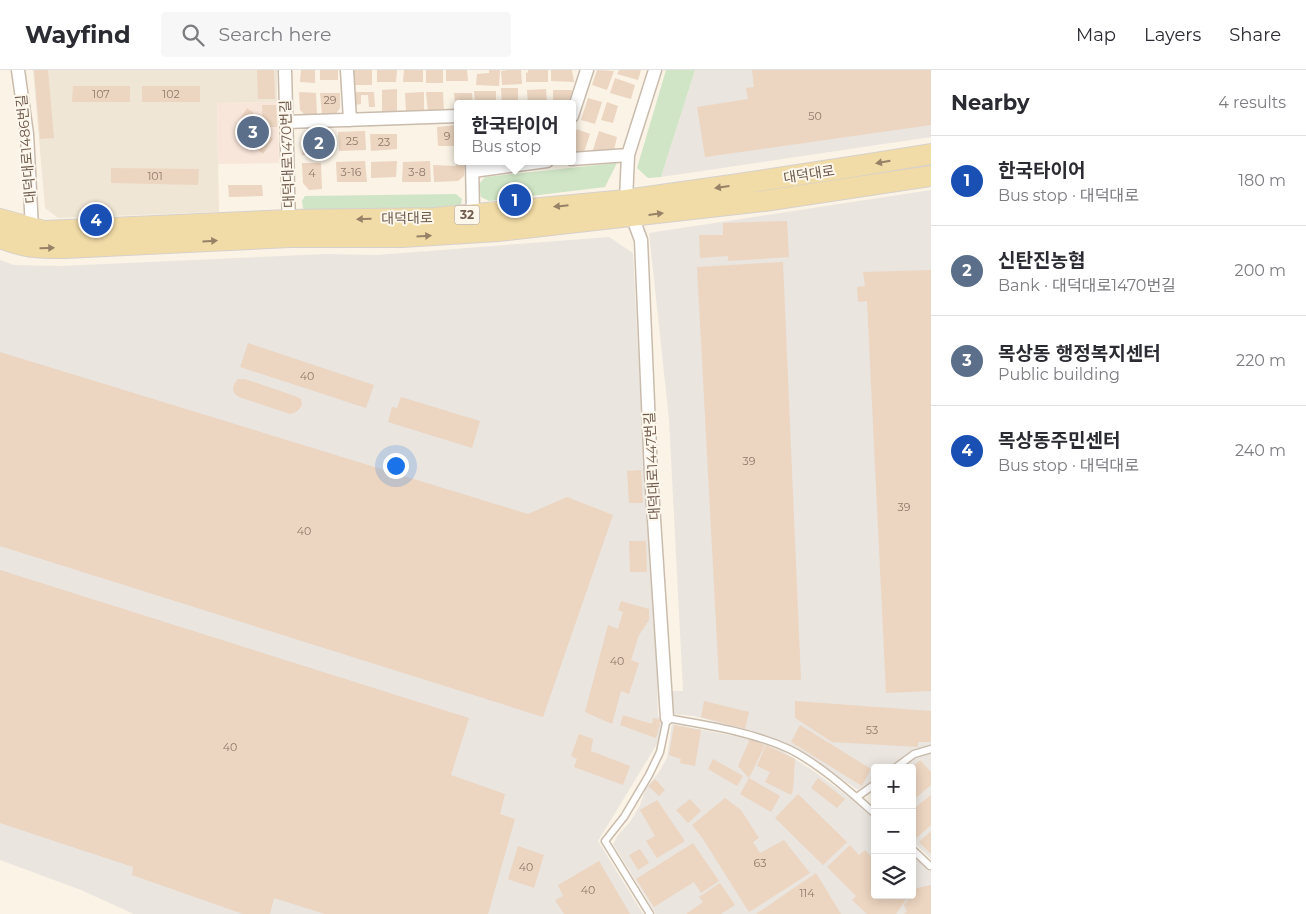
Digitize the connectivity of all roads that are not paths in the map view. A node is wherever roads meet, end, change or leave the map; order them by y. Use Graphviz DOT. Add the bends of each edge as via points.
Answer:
graph roads {
  1 [pos="18,70"];
  2 [pos="284,70"];
  3 [pos="347,70"];
  4 [pos="587,70"];
  5 [pos="656,70"];
  6 [pos="576,105"];
  7 [pos="454,116"];
  8 [pos="350,120"];
  9 [pos="286,122"];
  10 [pos="931,154"];
  11 [pos="628,155"];
  12 [pos="576,159"];
  13 [pos="488,165"];
  14 [pos="473,166"];
  15 [pos="931,176"];
  16 [pos="629,208"];
  17 [pos="473,214"];
  18 [pos="0,219"];
  19 [pos="32,229"];
  20 [pos="289,229"];
  21 [pos="0,238"];
  22 [pos="667,718"];
  23 [pos="931,749"];
  24 [pos="901,764"];
  25 [pos="871,787"];
  26 [pos="857,797"];
  27 [pos="871,810"];
  28 [pos="916,853"];
  29 [pos="930,866"];
  30 [pos="650,914"];
  1 -- 19 [label="street, 대덕대로1486번길" via="27,134"];
  2 -- 9 [label="street, 대덕대로1470번길"];
  3 -- 8 [label="street"];
  4 -- 6 [label="street"];
  5 -- 11 [label="street"];
  7 -- 8 [label="street"];
  8 -- 9 [label="street"];
  9 -- 20 [label="street, 대덕대로1470번길"];
  10 -- 16 [label="main road, 대덕대로 / 32, one-way" via="732,185"];
  11 -- 12 [label="street"];
  11 -- 16 [label="street"];
  13 -- 14 [label="street"];
  14 -- 17 [label="street"];
  16 -- 15 [label="main road, 대덕대로 / 32, one-way" via="764,201"];
  16 -- 17 [label="main road, 대덕대로 / 32, one-way"];
  20 -- 16 [label="main road, 대덕대로 / 32, one-way" via="402,237 498,231"];
  16 -- 22 [label="street, 대덕대로1447번길" via="641,240 651,473"];
  17 -- 20 [label="main road, 대덕대로 / 32, one-way"];
  18 -- 19 [label="main road, 대덕대로 / 32"];
  19 -- 20 [label="main road, 대덕대로 / 32"];
  21 -- 20 [label="main road, 대덕대로 / 32, one-way" via="42,248"];
  22 -- 26 [label="lane" via="776,744 806,758"];
  22 -- 30 [label="lane, 대덕대로1447번길" via="660,752 649,775 605,841"];
  23 -- 24 [label="lane" via="914,754"];
  25 -- 26 [label="lane"];
  26 -- 27 [label="lane"];
  28 -- 29 [label="lane"];
}
